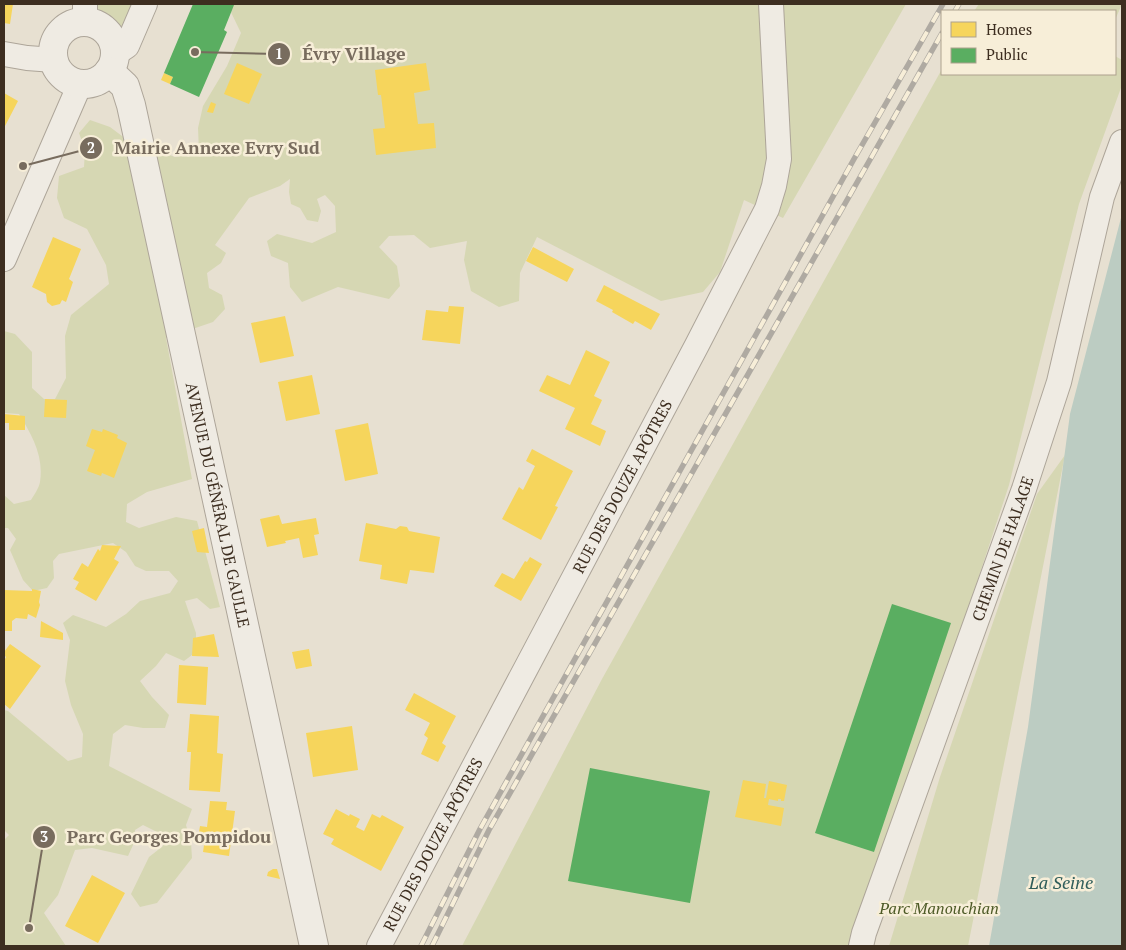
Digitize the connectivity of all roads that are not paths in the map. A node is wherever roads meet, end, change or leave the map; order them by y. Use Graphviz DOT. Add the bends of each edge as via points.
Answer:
graph roads {
  1 [pos="145,4"];
  2 [pos="771,4"];
  3 [pos="80,13"];
  4 [pos="4,54"];
  5 [pos="54,60"];
  6 [pos="112,62"];
  7 [pos="80,84"];
  8 [pos="1122,142"];
  9 [pos="4,259"];
  10 [pos="314,946"];
  11 [pos="379,946"];
  12 [pos="861,946"];
  1 -- 6 [label="street" via="127,46"];
  2 -- 11 [label="street, RUE DES DOUZE APÔTRES" via="779,159 766,209 698,344"];
  3 -- 5 [label="street" via="55,40"];
  3 -- 6 [label="street" via="110,35 114,44"];
  4 -- 5 [label="street"];
  5 -- 7 [label="street" via="63,76"];
  6 -- 7 [label="street" via="96,82"];
  6 -- 10 [label="street, AVENUE DU GÉNÉRAL DE GAULLE" via="131,105"];
  7 -- 9 [label="street"];
  8 -- 12 [label="street, CHEMIN DE HALAGE" via="1102,197 1059,382"];
}
